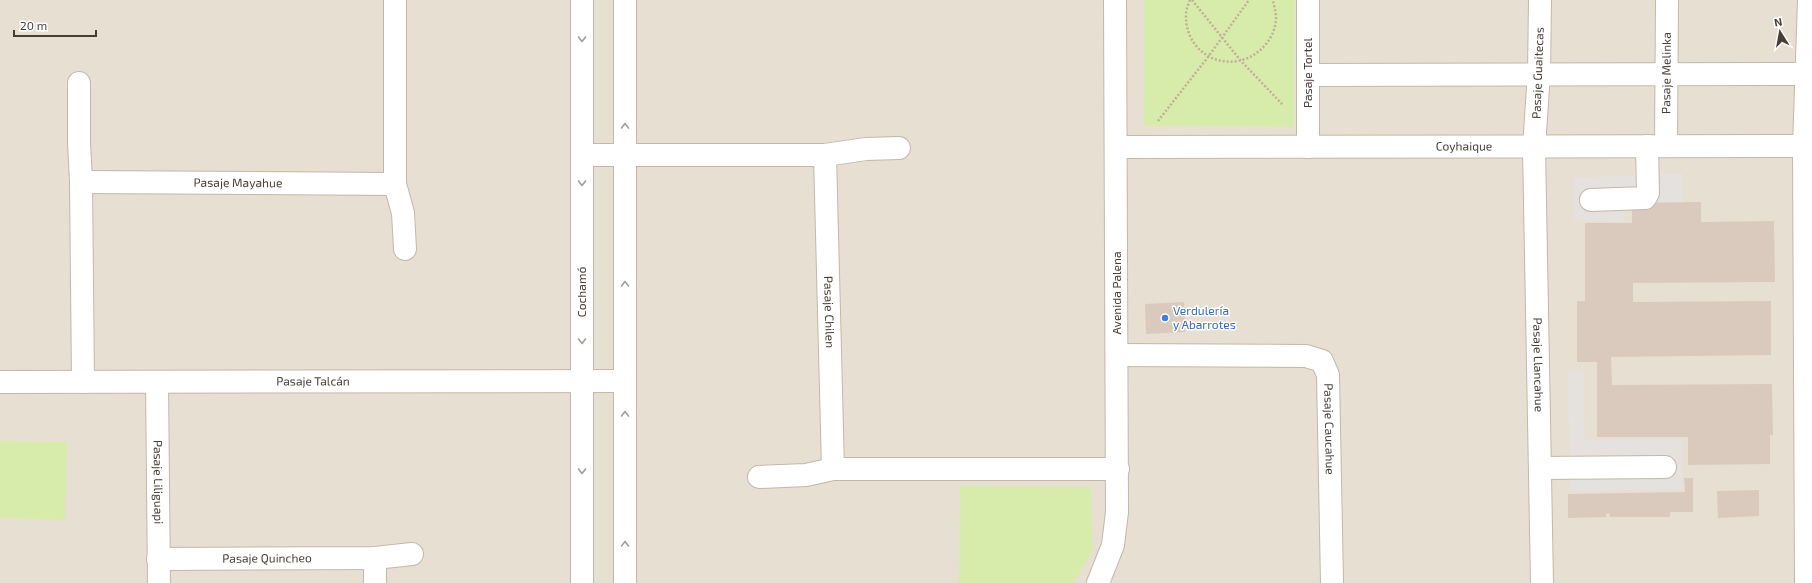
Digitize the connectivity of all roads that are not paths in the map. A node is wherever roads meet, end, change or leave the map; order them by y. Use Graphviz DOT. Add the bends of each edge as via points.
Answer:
graph roads {
  1 [pos="396,0"];
  2 [pos="582,0"];
  3 [pos="625,0"];
  4 [pos="1115,0"];
  5 [pos="1308,0"];
  6 [pos="1540,0"];
  7 [pos="1667,0"];
  8 [pos="1809,0"];
  9 [pos="1539,73"];
  10 [pos="1667,74"];
  11 [pos="1809,74"];
  12 [pos="1308,75"];
  13 [pos="79,83"];
  14 [pos="1308,139"];
  15 [pos="1656,146"];
  16 [pos="1808,146"];
  17 [pos="1116,147"];
  18 [pos="1534,147"];
  19 [pos="899,148"];
  20 [pos="582,155"];
  21 [pos="626,155"];
  22 [pos="825,155"];
  23 [pos="81,182"];
  24 [pos="395,184"];
  25 [pos="1591,200"];
  26 [pos="406,249"];
  27 [pos="1117,356"];
  28 [pos="582,381"];
  29 [pos="625,381"];
  30 [pos="0,382"];
  31 [pos="84,382"];
  32 [pos="157,382"];
  33 [pos="1665,467"];
  34 [pos="1540,468"];
  35 [pos="833,469"];
  36 [pos="1118,469"];
  37 [pos="759,476"];
  38 [pos="412,554"];
  39 [pos="375,558"];
  40 [pos="158,559"];
  41 [pos="158,583"];
  42 [pos="375,583"];
  43 [pos="582,583"];
  44 [pos="625,583"];
  45 [pos="1098,583"];
  46 [pos="1332,583"];
  47 [pos="1542,583"];
  48 [pos="1806,583"];
  1 -- 24 [label="street"];
  2 -- 20 [label="street, Cochamó, one-way"];
  21 -- 3 [label="street, one-way"];
  4 -- 17 [label="street, Avenida Palena"];
  5 -- 12 [label="street, Pasaje Tortel"];
  6 -- 9 [label="street, Pasaje Guaitecas"];
  7 -- 10 [label="street, Pasaje Melinka"];
  8 -- 11 [label="street"];
  9 -- 10 [label="street"];
  9 -- 12 [label="street"];
  9 -- 18 [label="street, Pasaje Guaitecas"];
  10 -- 11 [label="street"];
  10 -- 15 [label="street, Pasaje Melinka"];
  11 -- 16 [label="street"];
  12 -- 14 [label="street, Pasaje Tortel"];
  13 -- 23 [label="street"];
  14 -- 17 [label="street, Coyhaique"];
  14 -- 18 [label="street, Coyhaique"];
  15 -- 16 [label="street, Coyhaique"];
  15 -- 18 [label="street, Coyhaique"];
  15 -- 25 [label="street, Pasaje Melinka" via="1645,198"];
  16 -- 48 [label="street"];
  17 -- 27 [label="street, Avenida Palena"];
  18 -- 34 [label="street, Pasaje Llancahue"];
  19 -- 22 [label="street" via="866,149"];
  20 -- 21 [label="street"];
  20 -- 28 [label="street, Cochamó, one-way"];
  21 -- 22 [label="street"];
  29 -- 21 [label="street, one-way"];
  22 -- 35 [label="street, Pasaje Chilen"];
  23 -- 24 [label="street, Pasaje Mayahue"];
  23 -- 31 [label="street"];
  24 -- 26 [label="street" via="404,213"];
  27 -- 36 [label="street, Avenida Palena"];
  27 -- 46 [label="street, Pasaje Caucahue" via="1306,356 1322,361 1328,375"];
  28 -- 29 [label="street, Pasaje Talcán"];
  28 -- 32 [label="street, Pasaje Talcán"];
  28 -- 43 [label="street, Cochamó, one-way"];
  44 -- 29 [label="street, one-way"];
  30 -- 31 [label="street, Pasaje Talcán"];
  31 -- 32 [label="street, Pasaje Talcán"];
  32 -- 40 [label="street, Pasaje Liliguapi"];
  33 -- 34 [label="street"];
  34 -- 47 [label="street, Pasaje Llancahue"];
  35 -- 36 [label="street"];
  35 -- 37 [label="street" via="806,475"];
  36 -- 45 [label="street, Avenida Palena" via="1116,529 1108,560"];
  38 -- 39 [label="street, Pasaje Quincheo"];
  39 -- 40 [label="street, Pasaje Quincheo"];
  39 -- 42 [label="street"];
  40 -- 41 [label="street, Pasaje Liliguapi"];
}
